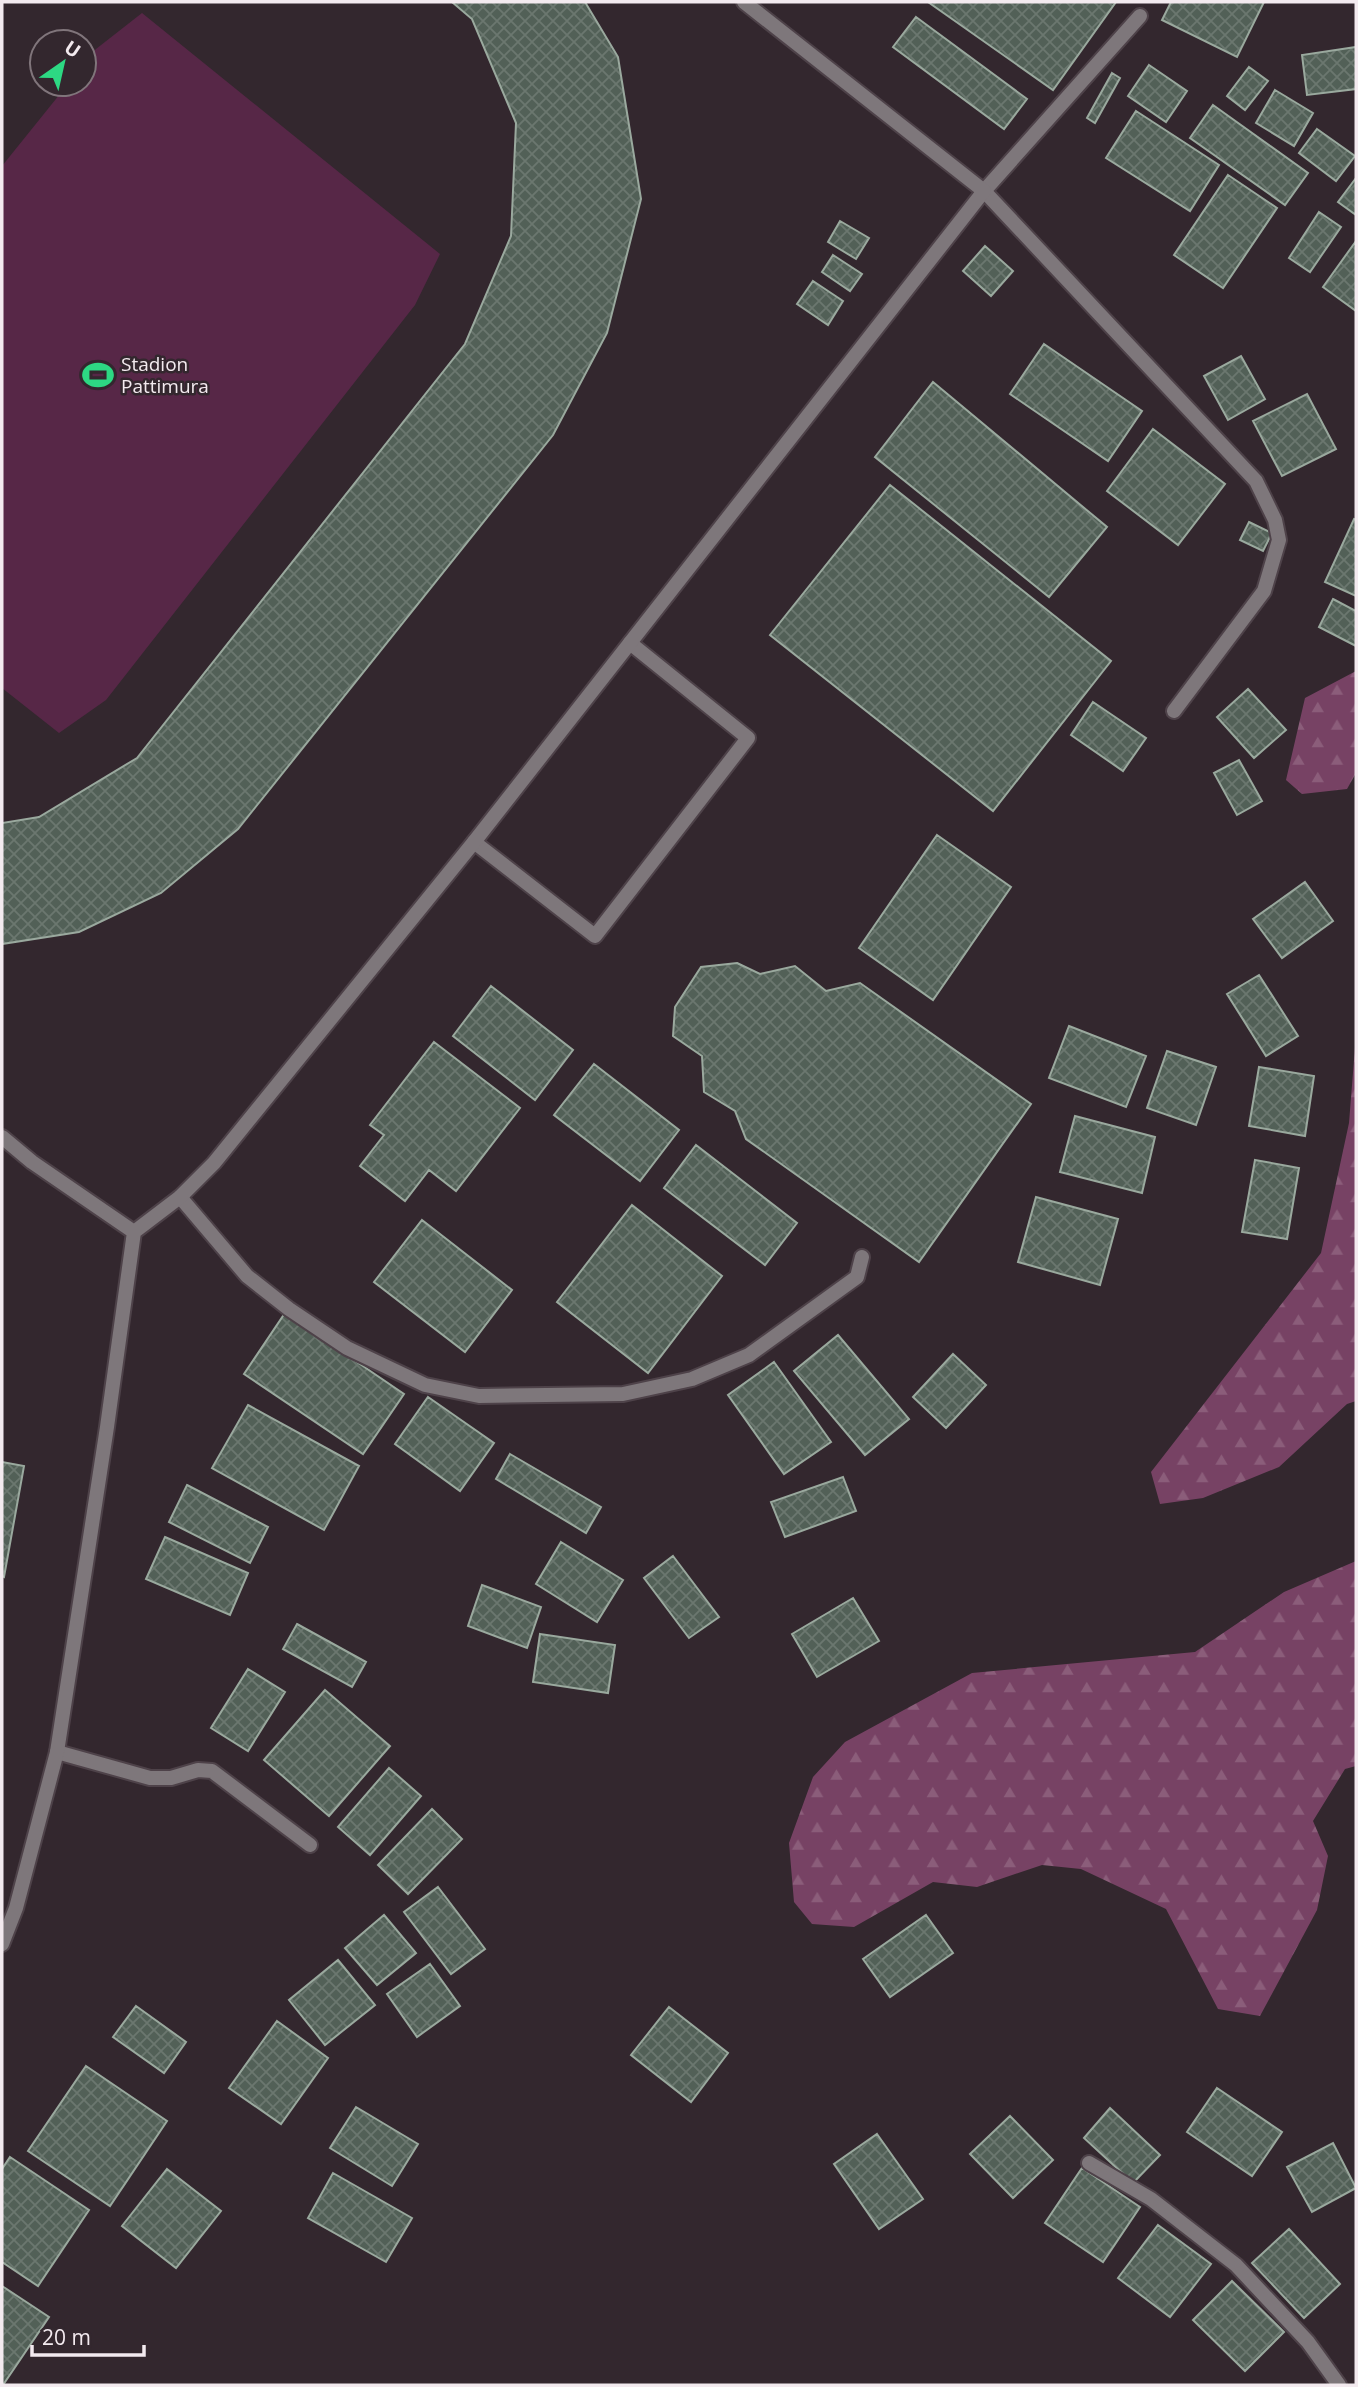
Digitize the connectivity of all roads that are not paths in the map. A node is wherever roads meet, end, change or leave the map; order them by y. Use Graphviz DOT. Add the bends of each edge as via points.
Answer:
graph roads {
  1 [pos="744,2"];
  2 [pos="1140,16"];
  3 [pos="984,191"];
  4 [pos="630,643"];
  5 [pos="1174,711"];
  6 [pos="474,842"];
  7 [pos="2,1137"];
  8 [pos="180,1197"];
  9 [pos="134,1232"];
  10 [pos="862,1257"];
  11 [pos="57,1752"];
  12 [pos="310,1845"];
  13 [pos="2,1944"];
  14 [pos="1090,2163"];
  15 [pos="1339,2385"];
  1 -- 3 [label="street"];
  2 -- 3 [label="street"];
  3 -- 4 [label="street"];
  3 -- 5 [label="street" via="1256,481 1275,520 1279,540 1264,591"];
  4 -- 6 [label="street"];
  4 -- 6 [label="street" via="748,738 604,925 595,936"];
  6 -- 8 [label="street" via="214,1163"];
  7 -- 9 [label="street"];
  8 -- 9 [label="street"];
  8 -- 10 [label="street" via="247,1276 347,1348 425,1385 479,1396 623,1394 692,1379 750,1354 857,1277"];
  9 -- 11 [label="street"];
  11 -- 12 [label="street" via="150,1778 212,1771"];
  11 -- 13 [label="street" via="16,1908"];
  14 -- 15 [label="street" via="1151,2199 1236,2265 1308,2342"];
}
